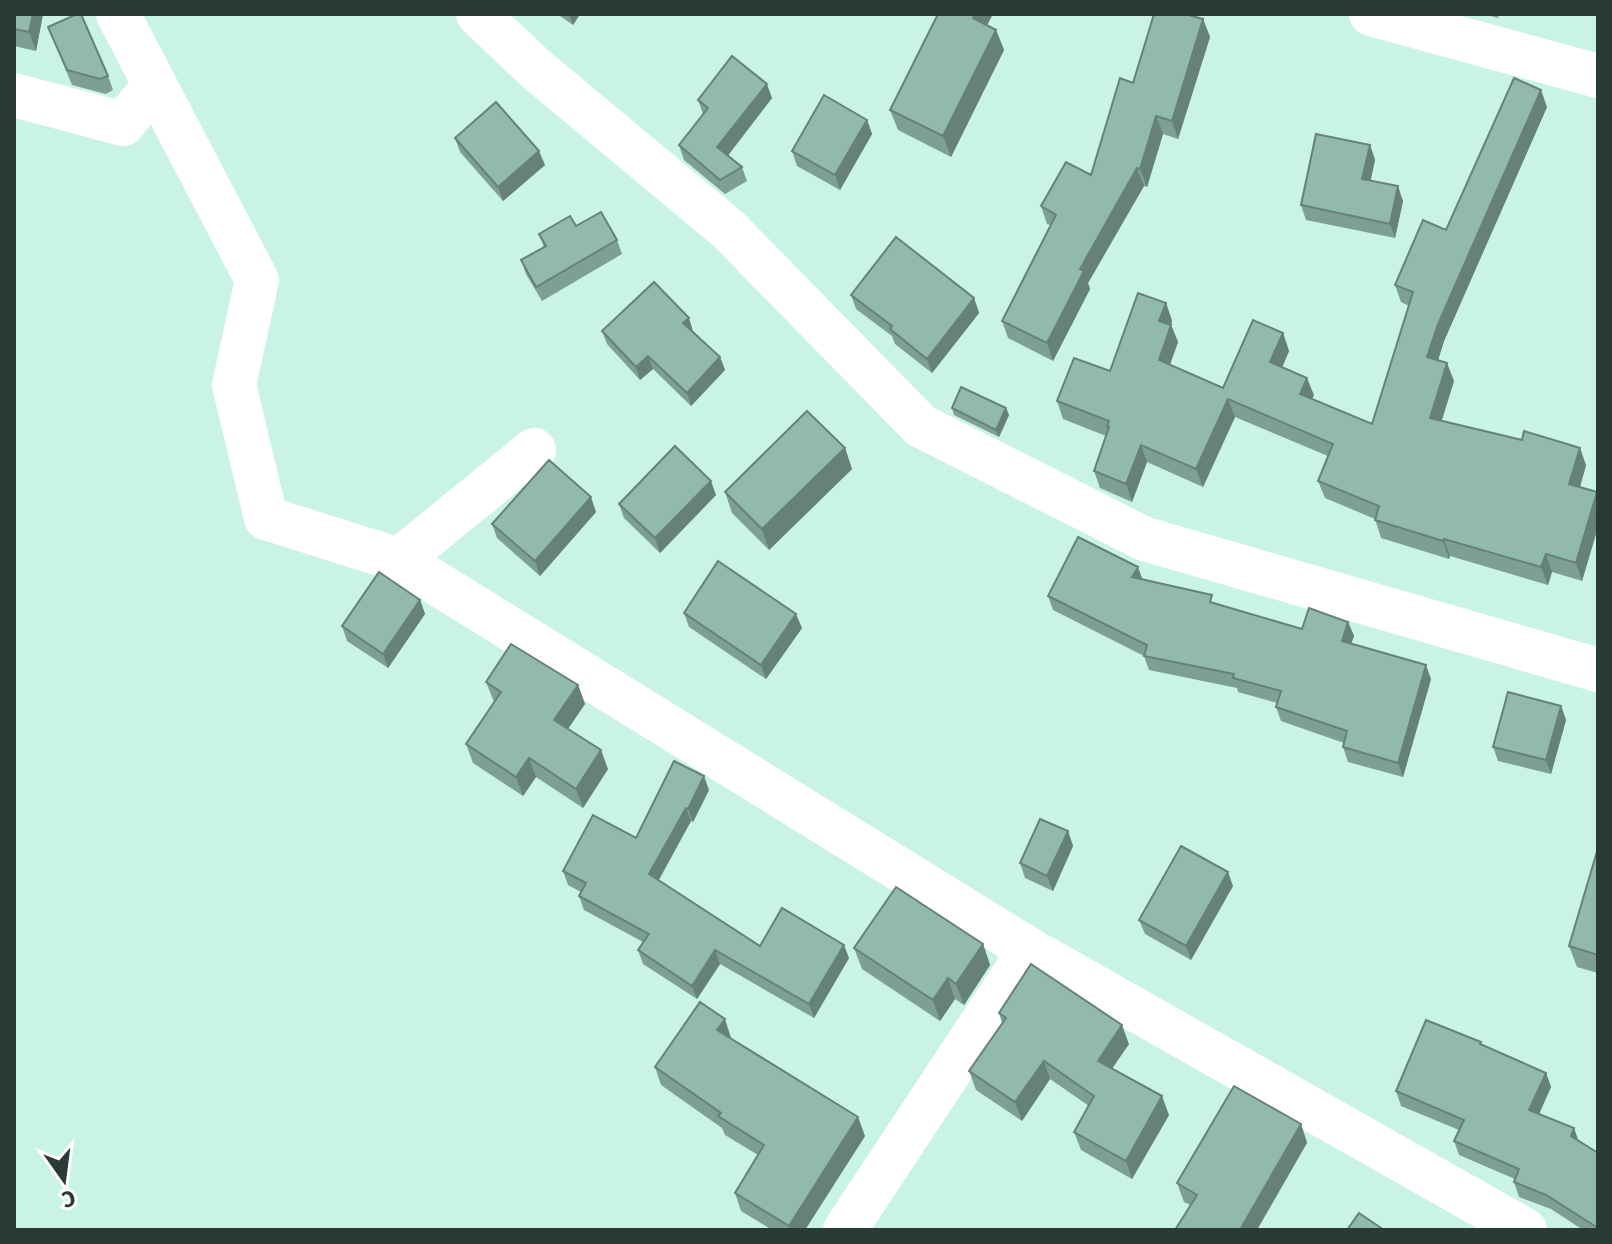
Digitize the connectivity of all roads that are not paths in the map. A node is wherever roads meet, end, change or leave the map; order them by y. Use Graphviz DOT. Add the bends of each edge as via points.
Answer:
graph roads {
  1 [pos="118,14"];
  2 [pos="478,14"];
  3 [pos="1371,14"];
  4 [pos="1598,76"];
  5 [pos="155,85"];
  6 [pos="14,95"];
  7 [pos="534,450"];
  8 [pos="399,560"];
  9 [pos="1598,670"];
  10 [pos="1030,950"];
  11 [pos="1516,1228"];
  12 [pos="845,1230"];
  1 -- 5 [label="street"];
  2 -- 9 [label="street" via="728,229 921,426 1145,539"];
  3 -- 4 [label="street"];
  5 -- 6 [label="street" via="123,124"];
  5 -- 8 [label="street" via="257,280 234,385 266,518"];
  7 -- 8 [label="street"];
  8 -- 10 [label="street"];
  10 -- 11 [label="street"];
  10 -- 12 [label="street"];
}
